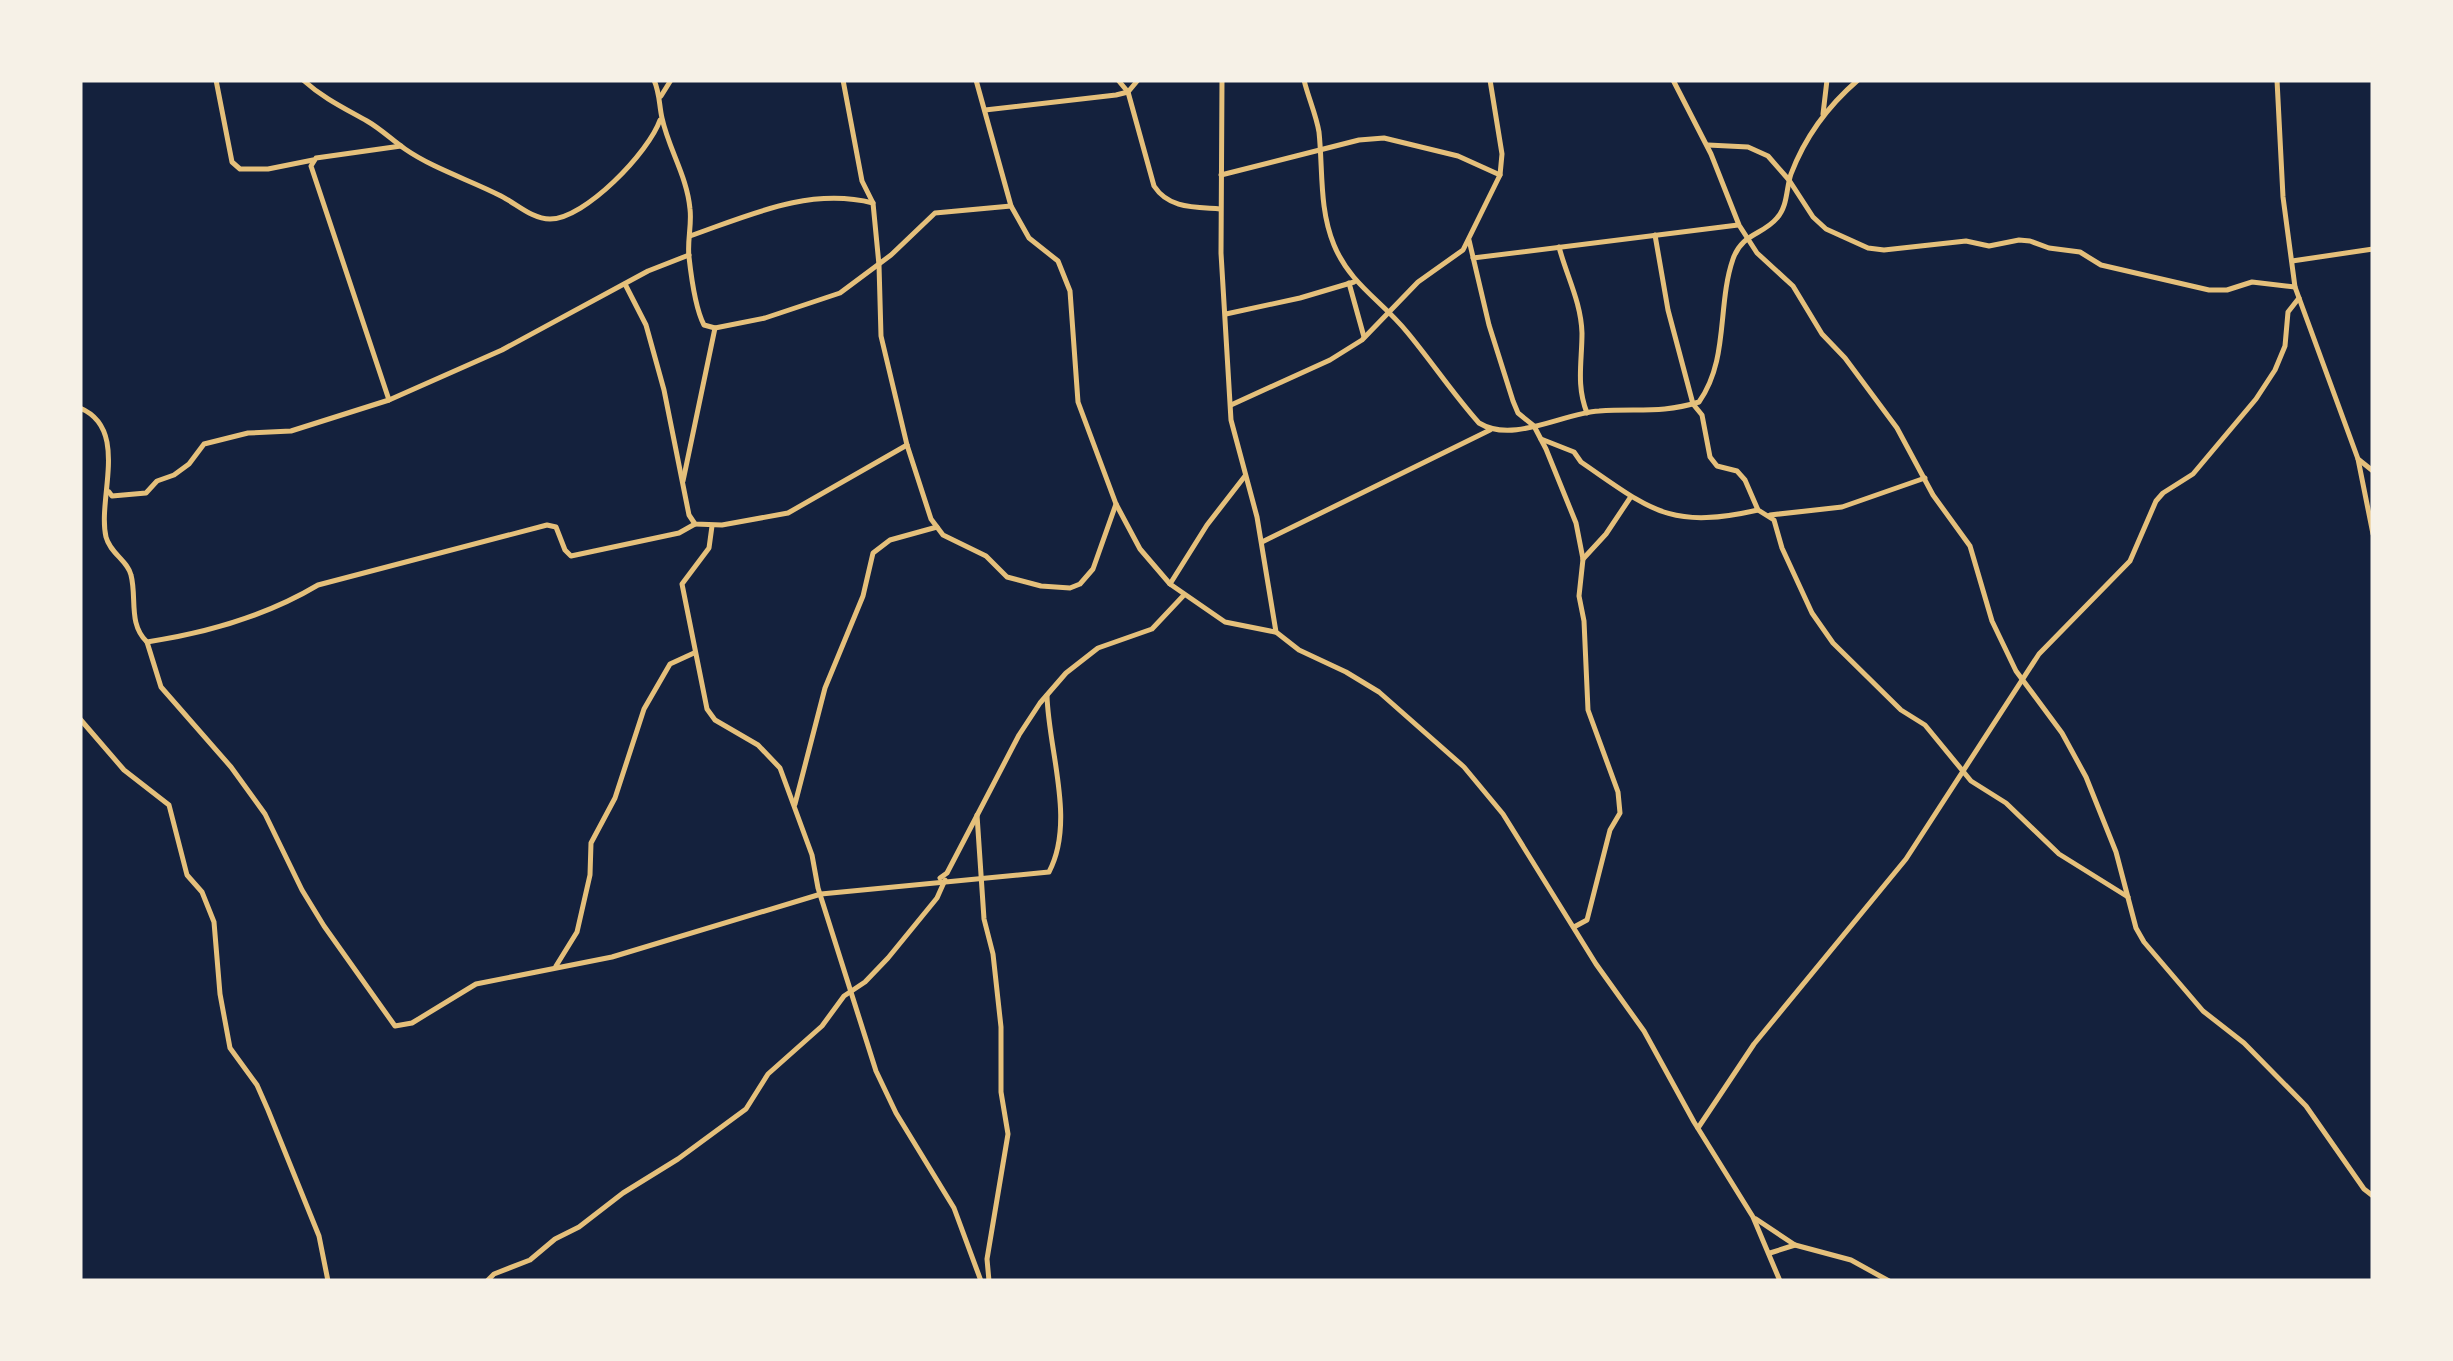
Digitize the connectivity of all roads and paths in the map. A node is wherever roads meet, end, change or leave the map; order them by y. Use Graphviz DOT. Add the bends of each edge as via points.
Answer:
graph roads {
  1 [pos="216,80"];
  2 [pos="303,80"];
  3 [pos="654,80"];
  4 [pos="671,80"];
  5 [pos="843,80"];
  6 [pos="976,80"];
  7 [pos="1118,80"];
  8 [pos="1138,80"];
  9 [pos="1222,80"];
  10 [pos="1304,80"];
  11 [pos="1490,80"];
  12 [pos="1674,80"];
  13 [pos="1827,80"];
  14 [pos="1858,80"];
  15 [pos="2278,80"];
  16 [pos="1128,92"];
  17 [pos="661,96"];
  18 [pos="985,110"];
  19 [pos="662,117"];
  20 [pos="1822,117"];
  21 [pos="1707,145"];
  22 [pos="401,146"];
  23 [pos="1320,152"];
  24 [pos="313,160"];
  25 [pos="1220,175"];
  26 [pos="1500,175"];
  27 [pos="1790,180"];
  28 [pos="872,202"];
  29 [pos="1011,206"];
  30 [pos="1221,209"];
  31 [pos="1738,225"];
  32 [pos="1655,235"];
  33 [pos="690,236"];
  34 [pos="1746,237"];
  35 [pos="1468,240"];
  36 [pos="1559,247"];
  37 [pos="2373,249"];
  38 [pos="688,255"];
  39 [pos="1473,258"];
  40 [pos="2292,261"];
  41 [pos="879,264"];
  42 [pos="1352,282"];
  43 [pos="625,284"];
  44 [pos="2296,287"];
  45 [pos="2299,298"];
  46 [pos="1390,313"];
  47 [pos="1226,314"];
  48 [pos="715,328"];
  49 [pos="1364,338"];
  50 [pos="389,400"];
  51 [pos="1692,404"];
  52 [pos="1231,406"];
  53 [pos="80,408"];
  54 [pos="1587,413"];
  55 [pos="1534,426"];
  56 [pos="1490,430"];
  57 [pos="1540,438"];
  58 [pos="907,445"];
  59 [pos="2358,460"];
  60 [pos="2373,470"];
  61 [pos="1246,475"];
  62 [pos="1926,478"];
  63 [pos="682,484"];
  64 [pos="108,490"];
  65 [pos="1630,498"];
  66 [pos="1116,504"];
  67 [pos="1758,510"];
  68 [pos="1770,515"];
  69 [pos="696,524"];
  70 [pos="712,526"];
  71 [pos="937,527"];
  72 [pos="2373,534"];
  73 [pos="1262,542"];
  74 [pos="1583,560"];
  75 [pos="1170,584"];
  76 [pos="1184,595"];
  77 [pos="1276,632"];
  78 [pos="147,642"];
  79 [pos="694,653"];
  80 [pos="2023,680"];
  81 [pos="1047,695"];
  82 [pos="80,718"];
  83 [pos="1963,772"];
  84 [pos="794,807"];
  85 [pos="977,815"];
  86 [pos="979,878"];
  87 [pos="946,880"];
  88 [pos="935,881"];
  89 [pos="821,894"];
  90 [pos="2128,897"];
  91 [pos="1574,927"];
  92 [pos="556,966"];
  93 [pos="851,992"];
  94 [pos="1698,1128"];
  95 [pos="2373,1196"];
  96 [pos="1753,1217"];
  97 [pos="1795,1244"];
  98 [pos="1769,1254"];
  99 [pos="328,1281"];
  100 [pos="487,1281"];
  101 [pos="980,1281"];
  102 [pos="989,1281"];
  103 [pos="1780,1281"];
  104 [pos="1889,1281"];
  1 -- 24 [label="street" via="232,162 240,169"];
  2 -- 22 [label="street"];
  3 -- 17 [label="street"];
  4 -- 17 [label="street"];
  5 -- 28 [label="street" via="862,182"];
  6 -- 18 [label="street"];
  7 -- 16 [label="street"];
  8 -- 16 [label="street"];
  9 -- 25 [label="street"];
  10 -- 23 [label="street"];
  11 -- 26 [label="street"];
  12 -- 21 [label="street"];
  13 -- 20 [label="street"];
  14 -- 20 [label="street"];
  15 -- 40 [label="street"];
  16 -- 18 [label="street"];
  16 -- 30 [label="street" via="1161,196 1186,207"];
  17 -- 19 [label="street"];
  18 -- 29 [label="street"];
  19 -- 22 [label="street" via="620,177 571,215 548,219"];
  19 -- 33 [label="street" via="685,180"];
  20 -- 27 [label="street"];
  21 -- 27 [label="street" via="1748,147 1768,156"];
  21 -- 31 [label="street"];
  22 -- 24 [label="street"];
  23 -- 25 [label="street"];
  23 -- 26 [label="street" via="1384,138 1458,156"];
  23 -- 42 [label="street" via="1328,226"];
  24 -- 50 [label="street"];
  25 -- 30 [label="street"];
  26 -- 35 [label="street"];
  27 -- 34 [label="street" via="1777,219"];
  27 -- 44 [label="street" via="1826,229 1868,248 2018,240 2194,287"];
  28 -- 33 [label="street" via="810,197"];
  28 -- 41 [label="street"];
  29 -- 41 [label="street" via="935,213"];
  29 -- 66 [label="street" via="1028,238 1064,270 1078,402"];
  30 -- 47 [label="street"];
  31 -- 32 [label="street"];
  31 -- 34 [label="street"];
  32 -- 36 [label="street"];
  32 -- 51 [label="street"];
  33 -- 38 [label="street"];
  34 -- 51 [label="street" via="1733,257 1714,372 1707,392"];
  34 -- 62 [label="street" via="1793,286 1822,334 1898,428"];
  35 -- 39 [label="street"];
  35 -- 46 [label="street"];
  36 -- 39 [label="street"];
  36 -- 54 [label="street" via="1577,296 1579,383"];
  37 -- 40 [label="street"];
  38 -- 43 [label="street"];
  38 -- 48 [label="street" via="696,311 704,326"];
  39 -- 55 [label="street" via="1513,401"];
  40 -- 44 [label="street"];
  41 -- 48 [label="street" via="840,292"];
  41 -- 58 [label="street" via="881,336"];
  42 -- 46 [label="street"];
  42 -- 47 [label="street"];
  42 -- 49 [label="street"];
  43 -- 50 [label="street" via="544,330"];
  43 -- 63 [label="street" via="646,325"];
  44 -- 45 [label="street"];
  45 -- 59 [label="street"];
  45 -- 80 [label="street" via="2288,312 2275,370 2256,399 2193,474 2162,493 2130,560 2047,645"];
  46 -- 49 [label="street"];
  46 -- 56 [label="street"];
  47 -- 52 [label="street"];
  48 -- 63 [label="street"];
  49 -- 52 [label="street"];
  50 -- 64 [label="street" via="291,431 204,444 146,493 112,496"];
  51 -- 54 [label="street"];
  51 -- 67 [label="street" via="1702,415 1710,458 1737,471"];
  52 -- 61 [label="street"];
  53 -- 64 [label="street" via="104,429"];
  54 -- 55 [label="street"];
  55 -- 56 [label="street"];
  55 -- 57 [label="street"];
  56 -- 73 [label="street"];
  57 -- 65 [label="street" via="1574,452"];
  57 -- 74 [label="street" via="1576,522"];
  58 -- 70 [label="street" via="788,513"];
  58 -- 71 [label="street"];
  59 -- 60 [label="street"];
  59 -- 72 [label="street"];
  61 -- 73 [label="street"];
  61 -- 75 [label="street"];
  62 -- 68 [label="street" via="1842,507"];
  62 -- 80 [label="street" via="1970,546 1992,621"];
  63 -- 69 [label="street"];
  64 -- 78 [label="street" via="106,537 131,572 134,616"];
  65 -- 67 [label="street" via="1681,518"];
  65 -- 74 [label="street"];
  66 -- 71 [label="street" via="1093,569 1070,588 1007,577"];
  66 -- 75 [label="street"];
  67 -- 68 [label="street"];
  68 -- 83 [label="street" via="1820,626 1870,682 1925,726"];
  69 -- 70 [label="street"];
  69 -- 78 [label="street" via="571,556 556,527 546,525 318,585 257,615"];
  70 -- 79 [label="street" via="709,548 682,584"];
  71 -- 84 [label="street" via="890,540 873,553 863,596 824,688"];
  73 -- 77 [label="street"];
  74 -- 91 [label="street" via="1578,596 1588,710 1620,812 1586,920"];
  75 -- 76 [label="street"];
  76 -- 77 [label="street" via="1225,622"];
  76 -- 81 [label="street" via="1152,629 1098,648"];
  77 -- 91 [label="street" via="1379,692 1464,767"];
  78 -- 92 [label="street" via="161,686 266,814 302,890 390,1022 412,1022 476,984"];
  79 -- 84 [label="street" via="714,720 773,758"];
  79 -- 92 [label="street" via="670,664 644,710 614,798 590,843 577,932"];
  80 -- 83 [label="street"];
  80 -- 90 [label="street" via="2076,756"];
  81 -- 85 [label="street"];
  81 -- 86 [label="street" via="1060,803 1055,861 1050,872"];
  82 -- 99 [label="street" via="124,770 168,805 187,874 214,922 230,1048 268,1110 319,1236"];
  83 -- 90 [label="street" via="2059,854"];
  83 -- 94 [label="street" via="1906,858 1754,1044"];
  84 -- 89 [label="street"];
  85 -- 86 [label="street"];
  85 -- 88 [label="street" via="947,873"];
  86 -- 87 [label="street"];
  86 -- 102 [label="street" via="1001,1027 1000,1092 1008,1134"];
  87 -- 88 [label="street"];
  87 -- 93 [label="street" via="888,958"];
  88 -- 89 [label="street"];
  89 -- 92 [label="street" via="612,957"];
  89 -- 93 [label="street"];
  90 -- 95 [label="street" via="2136,928 2159,961 2306,1106"];
  91 -- 94 [label="street"];
  93 -- 100 [label="street" via="768,1074 736,1117 521,1266"];
  93 -- 101 [label="street" via="876,1071 954,1208"];
  94 -- 96 [label="street"];
  96 -- 97 [label="street"];
  96 -- 98 [label="street"];
  97 -- 98 [label="street"];
  97 -- 104 [label="street" via="1852,1260"];
  98 -- 103 [label="street"];
}
